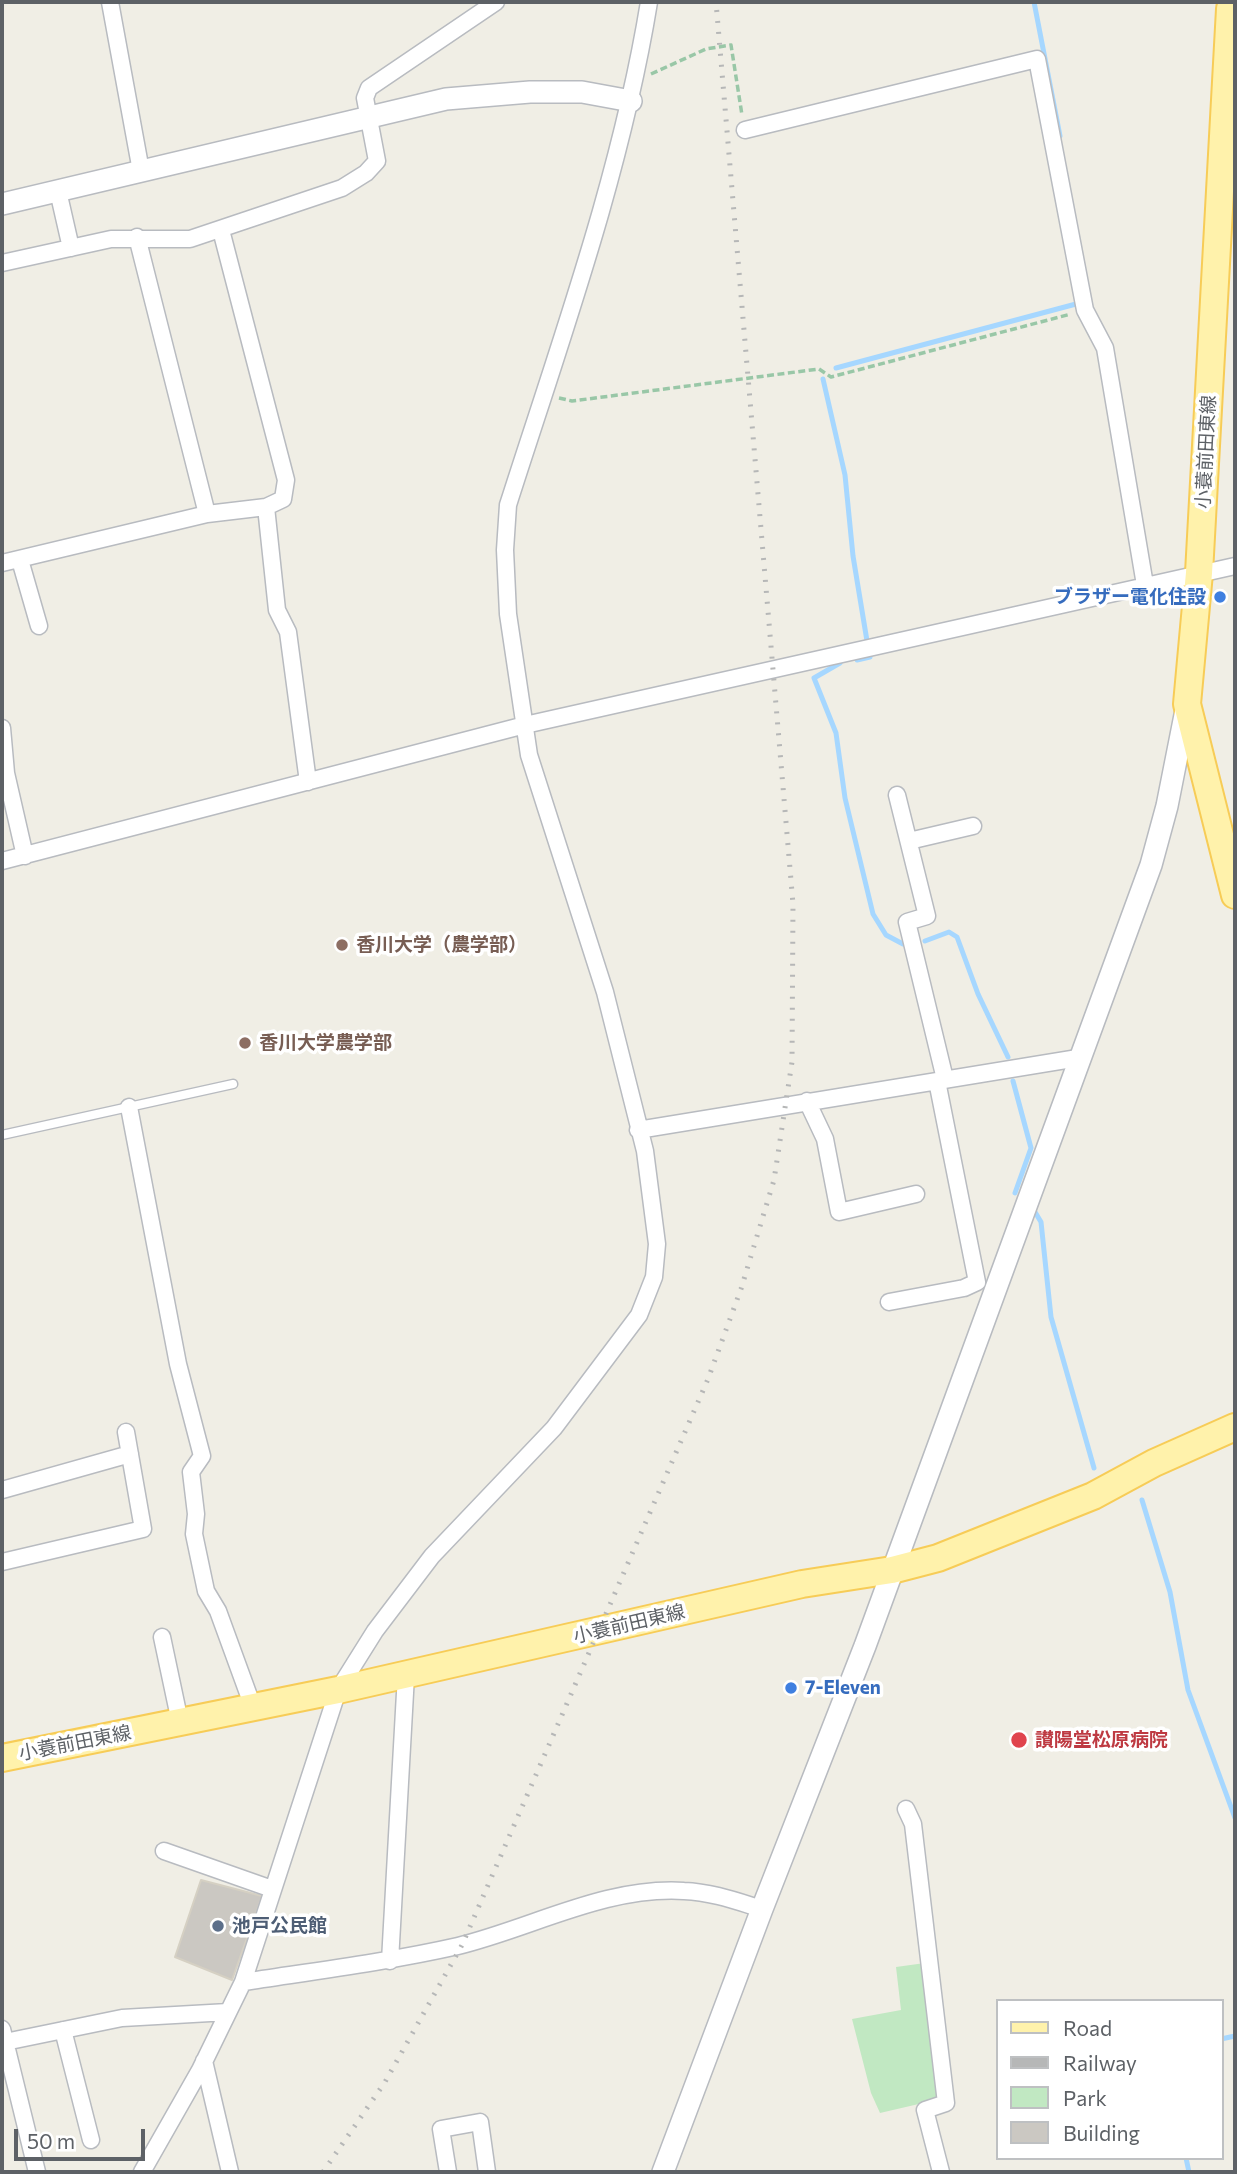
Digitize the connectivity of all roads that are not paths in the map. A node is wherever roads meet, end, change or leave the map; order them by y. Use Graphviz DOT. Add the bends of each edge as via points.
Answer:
graph roads {
  1 [pos="110,2"];
  2 [pos="496,2"];
  3 [pos="649,2"];
  4 [pos="1232,6"];
  5 [pos="634,90"];
  6 [pos="369,119"];
  7 [pos="745,130"];
  8 [pos="141,171"];
  9 [pos="58,191"];
  10 [pos="2,204"];
  11 [pos="221,230"];
  12 [pos="137,237"];
  13 [pos="72,248"];
  14 [pos="2,263"];
  15 [pos="266,507"];
  16 [pos="207,514"];
  17 [pos="20,560"];
  18 [pos="2,563"];
  19 [pos="1235,566"];
  20 [pos="1199,573"];
  21 [pos="1145,585"];
  22 [pos="39,626"];
  23 [pos="1187,704"];
  24 [pos="524,725"];
  25 [pos="2,728"];
  26 [pos="308,782"];
  27 [pos="897,795"];
  28 [pos="973,826"];
  29 [pos="909,841"];
  30 [pos="1231,852"];
  31 [pos="25,856"];
  32 [pos="2,862"];
  33 [pos="1235,895"];
  34 [pos="1079,1058"];
  35 [pos="941,1080"];
  36 [pos="233,1084"];
  37 [pos="807,1101"];
  38 [pos="129,1107"];
  39 [pos="638,1130"];
  40 [pos="2,1135"];
  41 [pos="916,1194"];
  42 [pos="986,1284"];
  43 [pos="889,1302"];
  44 [pos="1235,1427"];
  45 [pos="126,1432"];
  46 [pos="130,1454"];
  47 [pos="2,1490"];
  48 [pos="2,1562"];
  49 [pos="892,1570"];
  50 [pos="162,1637"];
  51 [pos="406,1675"];
  52 [pos="338,1690"];
  53 [pos="253,1707"];
  54 [pos="180,1722"];
  55 [pos="2,1758"];
  56 [pos="906,1809"];
  57 [pos="164,1851"];
  58 [pos="272,1889"];
  59 [pos="761,1909"];
  60 [pos="390,1961"];
  61 [pos="243,1982"];
  62 [pos="229,2012"];
  63 [pos="63,2030"];
  64 [pos="3,2035"];
  65 [pos="204,2061"];
  66 [pos="90,2140"];
  67 [pos="37,2172"];
  68 [pos="142,2172"];
  69 [pos="230,2172"];
  70 [pos="448,2172"];
  71 [pos="487,2172"];
  72 [pos="663,2172"];
  73 [pos="941,2172"];
  1 -- 8 [label="street"];
  2 -- 6 [label="street" via="369,88 365,98"];
  3 -- 5 [label="street"];
  4 -- 20 [label="main road, 小蓑前田東線"];
  5 -- 6 [label="street" via="482,94"];
  5 -- 24 [label="street" via="613,174 508,505 508,614"];
  6 -- 8 [label="street"];
  6 -- 11 [label="street" via="377,161 366,173 342,188"];
  7 -- 21 [label="street" via="1037,59 1085,310 1105,348"];
  8 -- 9 [label="street"];
  9 -- 10 [label="street"];
  9 -- 13 [label="street"];
  11 -- 12 [label="street" via="190,239"];
  11 -- 15 [label="street" via="286,480 283,499"];
  12 -- 13 [label="street"];
  12 -- 16 [label="street"];
  13 -- 14 [label="street"];
  15 -- 16 [label="street"];
  15 -- 26 [label="street" via="277,610 288,632"];
  16 -- 17 [label="street"];
  17 -- 18 [label="street"];
  17 -- 22 [label="street"];
  19 -- 20 [label="street"];
  20 -- 21 [label="street"];
  20 -- 23 [label="main road, 小蓑前田東線"];
  21 -- 24 [label="street"];
  23 -- 30 [label="main road, 小蓑前田東線"];
  23 -- 34 [label="street" via="1151,865"];
  24 -- 26 [label="street"];
  24 -- 39 [label="street" via="533,768 613,1021"];
  25 -- 31 [label="street" via="6,773"];
  26 -- 31 [label="street"];
  27 -- 29 [label="street"];
  28 -- 29 [label="street"];
  29 -- 35 [label="street" via="927,916 907,922"];
  30 -- 33 [label="main road, 小蓑前田東線"];
  31 -- 32 [label="street"];
  34 -- 35 [label="street"];
  34 -- 42 [label="street"];
  35 -- 37 [label="street"];
  35 -- 42 [label="street"];
  36 -- 38 [label="lane"];
  37 -- 39 [label="street"];
  37 -- 41 [label="street" via="825,1139 839,1212"];
  38 -- 40 [label="lane"];
  38 -- 53 [label="street" via="178,1364 202,1456 191,1472 194,1534 206,1591 218,1611"];
  39 -- 52 [label="street" via="657,1244 654,1277 639,1315 554,1428 432,1556 375,1631"];
  42 -- 43 [label="street"];
  42 -- 49 [label="street"];
  44 -- 49 [label="main road, 小蓑前田東線" via="1019,1528"];
  45 -- 46 [label="street"];
  46 -- 47 [label="street"];
  46 -- 48 [label="street" via="143,1529"];
  49 -- 51 [label="main road, 小蓑前田東線" via="802,1584"];
  49 -- 59 [label="street"];
  50 -- 54 [label="street"];
  51 -- 52 [label="main road, 小蓑前田東線"];
  51 -- 60 [label="street"];
  52 -- 53 [label="main road, 小蓑前田東線"];
  52 -- 58 [label="street"];
  53 -- 54 [label="main road, 小蓑前田東線"];
  54 -- 55 [label="main road, 小蓑前田東線"];
  56 -- 73 [label="street" via="913,1824 946,2103 925,2110"];
  57 -- 58 [label="street"];
  58 -- 61 [label="street"];
  59 -- 60 [label="street" via="719,1896 653,1891"];
  59 -- 72 [label="street"];
  60 -- 61 [label="street"];
  61 -- 62 [label="street"];
  62 -- 63 [label="street" via="122,2018"];
  62 -- 65 [label="street"];
  63 -- 64 [label="street"];
  63 -- 66 [label="street"];
  64 -- 67 [label="street"];
  65 -- 68 [label="street"];
  65 -- 69 [label="street"];
  70 -- 71 [label="street" via="441,2129 480,2122"];
}
